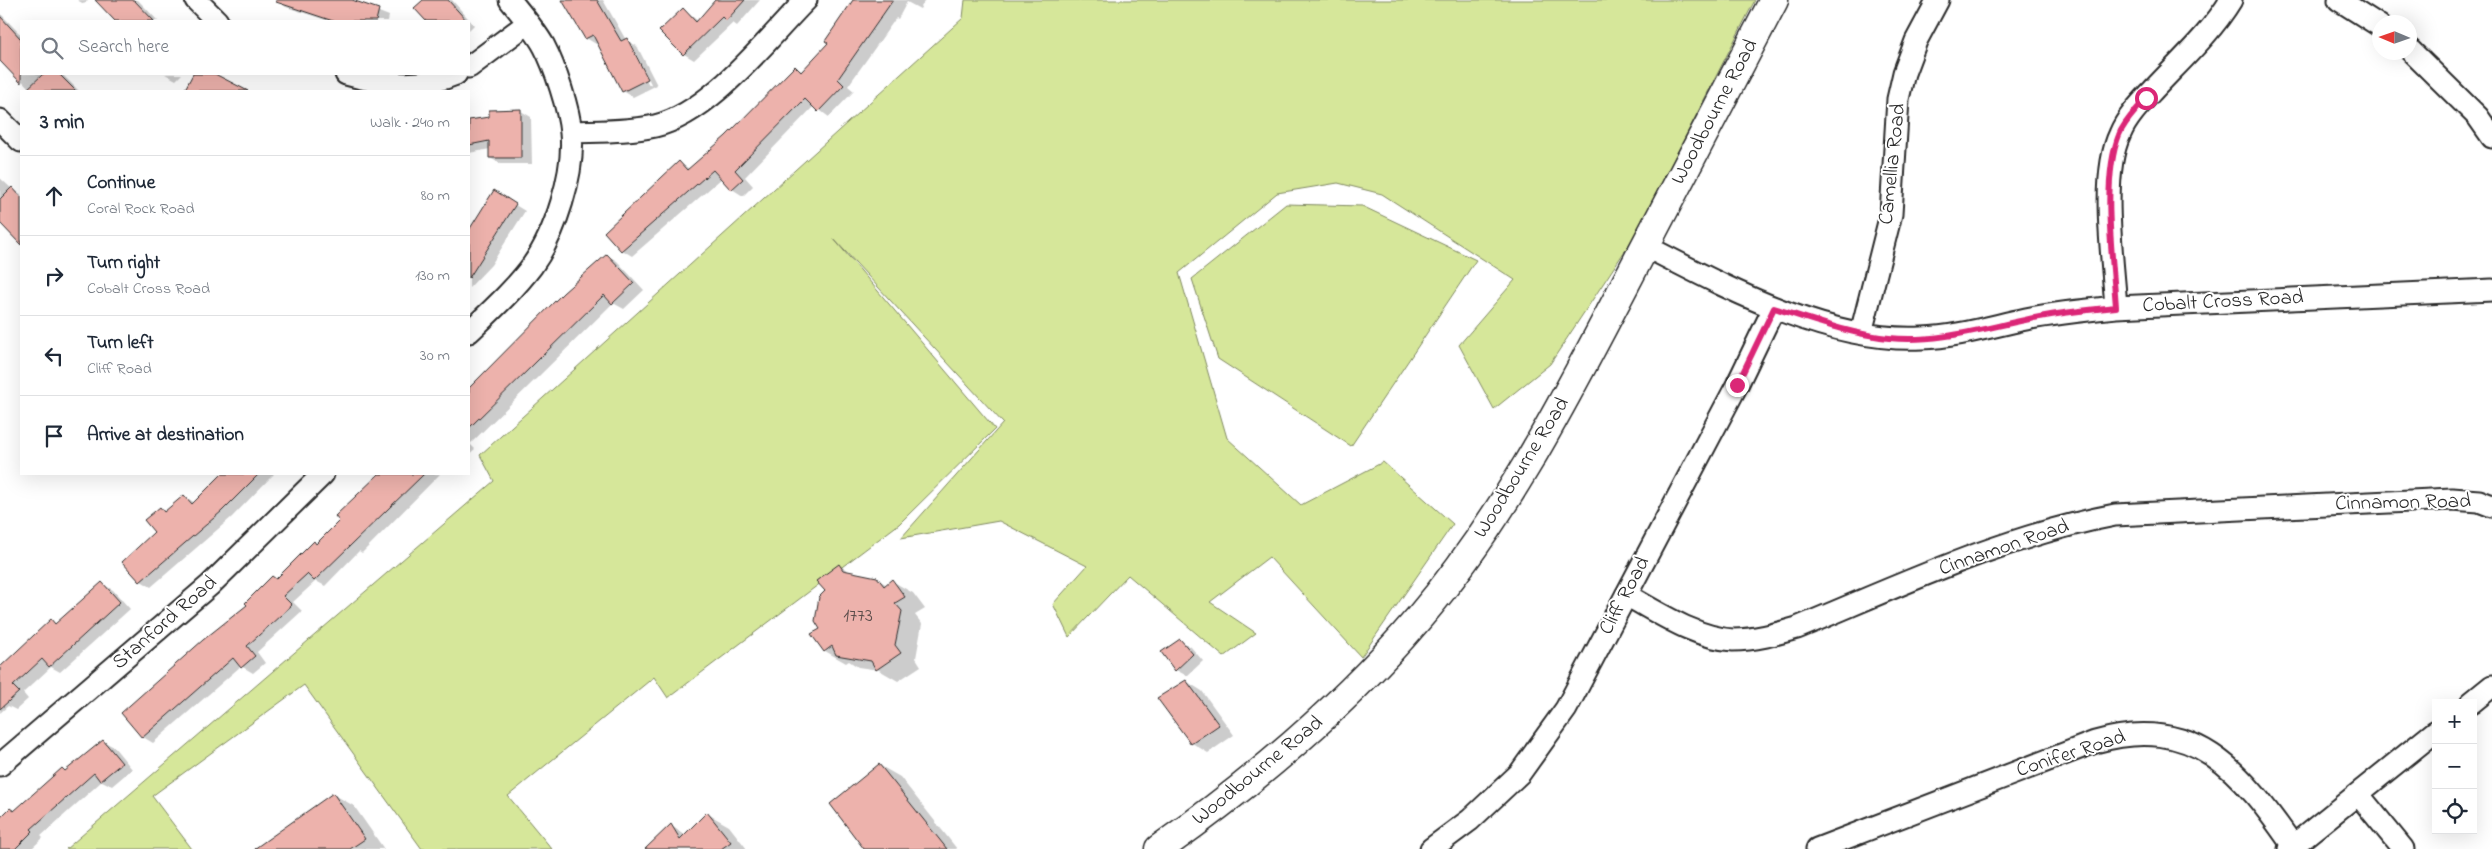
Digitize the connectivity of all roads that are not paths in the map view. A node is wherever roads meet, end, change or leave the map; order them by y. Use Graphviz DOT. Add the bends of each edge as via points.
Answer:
graph roads {
  1 [pos="196,0"];
  2 [pos="510,0"];
  3 [pos="806,0"];
  4 [pos="1774,0"];
  5 [pos="1938,0"];
  6 [pos="2232,0"];
  7 [pos="2339,0"];
  8 [pos="216,20"];
  9 [pos="2372,21"];
  10 [pos="528,23"];
  11 [pos="2417,57"];
  12 [pos="470,66"];
  13 [pos="350,75"];
  14 [pos="454,75"];
  15 [pos="0,120"];
  16 [pos="571,132"];
  17 [pos="2492,137"];
  18 [pos="20,141"];
  19 [pos="1645,246"];
  20 [pos="2492,290"];
  21 [pos="2116,307"];
  22 [pos="1774,308"];
  23 [pos="470,331"];
  24 [pos="1861,333"];
  25 [pos="322,475"];
  26 [pos="2492,506"];
  27 [pos="1626,596"];
  28 [pos="2492,686"];
  29 [pos="2476,699"];
  30 [pos="2432,734"];
  31 [pos="0,764"];
  32 [pos="2358,794"];
  33 [pos="2291,847"];
  34 [pos="1159,849"];
  35 [pos="1431,849"];
  36 [pos="1817,849"];
  37 [pos="2403,849"];
  1 -- 8 [label="street"];
  2 -- 10 [label="street"];
  3 -- 16 [label="street" via="713,94 676,118 631,130"];
  4 -- 19 [label="main road, Woodbourne Road"];
  5 -- 24 [label="street, Camellia Road" via="1916,41 1904,73 1898,99 1891,214"];
  6 -- 21 [label="street" via="2210,29 2146,98 2119,135 2112,162 2110,200"];
  7 -- 9 [label="street"];
  10 -- 12 [label="street"];
  10 -- 16 [label="street" via="548,56 559,83"];
  11 -- 17 [label="street" via="2478,117"];
  13 -- 14 [label="street" via="390,84 441,80"];
  15 -- 18 [label="street"];
  16 -- 23 [label="street" via="566,185 560,211 545,245 510,292"];
  19 -- 22 [label="street, Cobalt Cross Road"];
  19 -- 34 [label="main road, Woodbourne Road" via="1536,450 1495,516 1419,618 1315,727 1255,778"];
  20 -- 21 [label="street, Cobalt Cross Road"];
  21 -- 24 [label="street, Cobalt Cross Road" via="1923,338 1889,338"];
  22 -- 24 [label="street, Cobalt Cross Road"];
  22 -- 27 [label="street, Cliff Road"];
  25 -- 31 [label="street, Stanford Road" via="210,585"];
  26 -- 27 [label="street, Cinnamon Road" via="2479,501 2452,499 2115,515 2024,537 1797,628 1764,638 1732,640 1713,636"];
  27 -- 35 [label="street, Cliff Road" via="1566,709 1539,749 1495,799"];
  28 -- 29 [label="street"];
  30 -- 32 [label="street"];
  32 -- 33 [label="street"];
  32 -- 37 [label="street"];
  33 -- 36 [label="street, Conifer Road" via="2250,789 2207,750 2169,736 2140,733 2095,742"];
}
